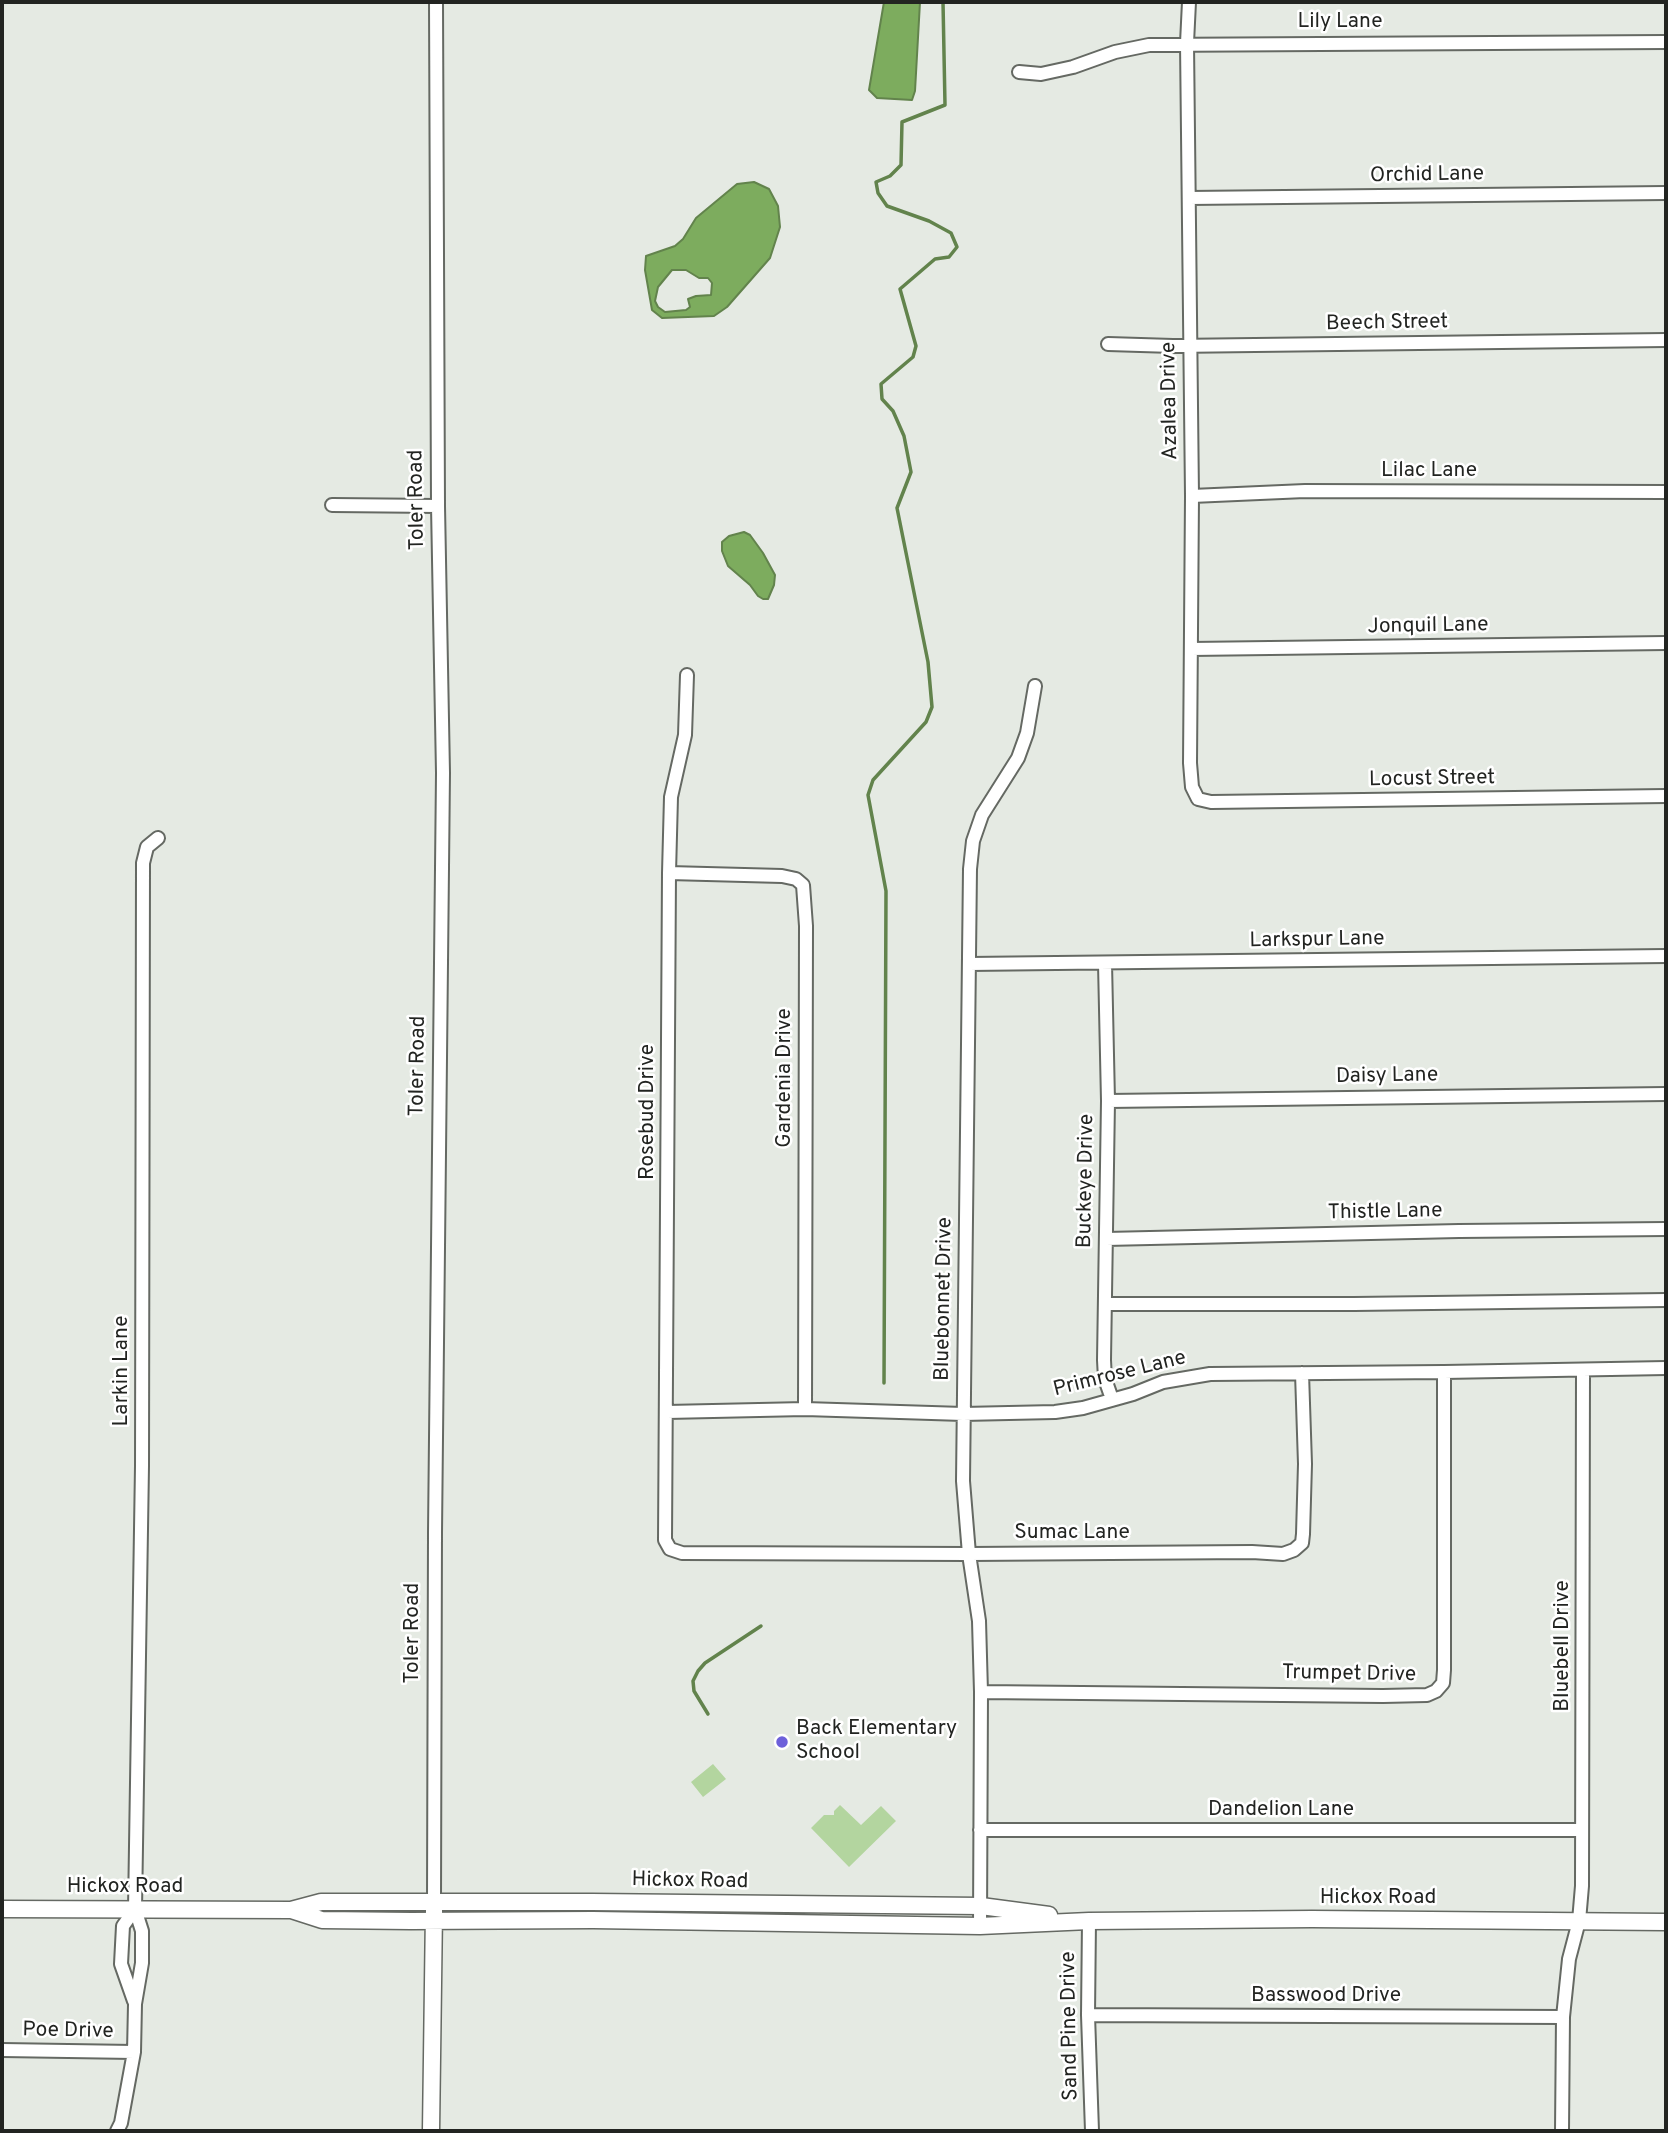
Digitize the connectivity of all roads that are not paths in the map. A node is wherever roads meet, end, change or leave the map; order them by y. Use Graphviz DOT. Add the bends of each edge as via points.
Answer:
graph roads {
  1 [pos="436,2"];
  2 [pos="1189,2"];
  3 [pos="1666,42"];
  4 [pos="1187,43"];
  5 [pos="1019,72"];
  6 [pos="1666,192"];
  7 [pos="1189,198"];
  8 [pos="1666,340"];
  9 [pos="1108,344"];
  10 [pos="1189,345"];
  11 [pos="1666,492"];
  12 [pos="1192,496"];
  13 [pos="332,505"];
  14 [pos="438,506"];
  15 [pos="1666,643"];
  16 [pos="1191,649"];
  17 [pos="687,675"];
  18 [pos="1035,686"];
  19 [pos="1666,796"];
  20 [pos="1198,799"];
  21 [pos="158,838"];
  22 [pos="669,873"];
  23 [pos="1666,956"];
  24 [pos="1105,963"];
  25 [pos="969,964"];
  26 [pos="1666,1094"];
  27 [pos="1108,1101"];
  28 [pos="1666,1229"];
  29 [pos="1105,1239"];
  30 [pos="1666,1300"];
  31 [pos="1105,1304"];
  32 [pos="1666,1368"];
  33 [pos="1583,1370"];
  34 [pos="1302,1373"];
  35 [pos="1444,1373"];
  36 [pos="1112,1399"];
  37 [pos="805,1409"];
  38 [pos="667,1412"];
  39 [pos="963,1414"];
  40 [pos="670,1549"];
  41 [pos="969,1554"];
  42 [pos="981,1692"];
  43 [pos="981,1830"];
  44 [pos="1581,1830"];
  45 [pos="434,1902"];
  46 [pos="705,1903"];
  47 [pos="846,1905"];
  48 [pos="981,1906"];
  49 [pos="2,1909"];
  50 [pos="135,1909"];
  51 [pos="291,1910"];
  52 [pos="434,1921"];
  53 [pos="1089,1921"];
  54 [pos="1579,1921"];
  55 [pos="705,1922"];
  56 [pos="732,1922"];
  57 [pos="1666,1922"];
  58 [pos="980,1926"];
  59 [pos="135,2004"];
  60 [pos="1088,2015"];
  61 [pos="1563,2017"];
  62 [pos="2,2050"];
  63 [pos="134,2052"];
  64 [pos="117,2131"];
  65 [pos="431,2131"];
  66 [pos="1092,2131"];
  67 [pos="1562,2131"];
  1 -- 14 [label="street, Toler Road"];
  2 -- 4 [label="street, Azalea Drive"];
  3 -- 4 [label="street, Lily Lane"];
  4 -- 5 [label="street, Lily Lane" via="1115,52 1041,74"];
  4 -- 7 [label="street, Azalea Drive"];
  6 -- 7 [label="street, Orchid Lane"];
  7 -- 10 [label="street, Azalea Drive"];
  8 -- 10 [label="street, Beech Street"];
  9 -- 10 [label="street, Beech Street"];
  10 -- 12 [label="street, Azalea Drive"];
  11 -- 12 [label="street, Lilac Lane" via="1305,491"];
  12 -- 16 [label="street, Azalea Drive"];
  13 -- 14 [label="street"];
  14 -- 45 [label="street, Toler Road" via="443,773"];
  15 -- 16 [label="street, Jonquil Lane"];
  16 -- 20 [label="street, Azalea Drive" via="1190,763"];
  17 -- 22 [label="street, Rosebud Drive" via="685,734 671,797"];
  18 -- 25 [label="street, Bluebonnet Drive" via="1027,733 982,815 973,841"];
  19 -- 20 [label="street, Locust Street"];
  21 -- 50 [label="street, Larkin Lane" via="147,847 142,863 142,1466"];
  22 -- 37 [label="street, Gardenia Drive" via="782,876 803,885"];
  22 -- 38 [label="street, Rosebud Drive"];
  23 -- 24 [label="street, Larkspur Lane"];
  24 -- 25 [label="street, Larkspur Lane"];
  24 -- 27 [label="street, Buckeye Drive"];
  25 -- 39 [label="street, Bluebonnet Drive"];
  26 -- 27 [label="street, Daisy Lane"];
  27 -- 29 [label="street, Buckeye Drive"];
  28 -- 29 [label="street, Thistle Lane"];
  29 -- 31 [label="street, Buckeye Drive"];
  30 -- 31 [label="street"];
  31 -- 36 [label="street, Buckeye Drive" via="1105,1379"];
  32 -- 33 [label="street, Primrose Lane"];
  33 -- 35 [label="street, Primrose Lane"];
  33 -- 44 [label="street, Bluebell Drive"];
  34 -- 35 [label="street, Primrose Lane"];
  34 -- 36 [label="street, Primrose Lane" via="1210,1374 1163,1382"];
  34 -- 41 [label="street, Sumac Lane" via="1303,1534 1302,1543 1294,1550 1283,1554"];
  35 -- 42 [label="street, Trumpet Drive" via="1444,1670 1443,1683 1436,1691 1394,1696"];
  36 -- 39 [label="street, Primrose Lane" via="1055,1412"];
  37 -- 38 [label="street, Primrose Lane"];
  37 -- 39 [label="street, Primrose Lane"];
  38 -- 40 [label="street, Rosebud Drive" via="665,1540"];
  39 -- 41 [label="street, Bluebonnet Drive"];
  40 -- 41 [label="street, Sumac Lane" via="682,1553"];
  41 -- 42 [label="street, Bluebonnet Drive" via="979,1620"];
  42 -- 43 [label="street, Bluebonnet Drive"];
  43 -- 44 [label="street, Dandelion Lane"];
  43 -- 48 [label="street, Bluebonnet Drive"];
  44 -- 54 [label="street, Bluebell Drive"];
  45 -- 46 [label="street, Hickox Road"];
  45 -- 51 [label="street, Hickox Road" via="321,1902"];
  45 -- 52 [label="street, Toler Road"];
  46 -- 47 [label="street, Hickox Road"];
  46 -- 55 [label="street"];
  47 -- 48 [label="street, Hickox Road"];
  47 -- 56 [label="street" via="834,1919 740,1917"];
  48 -- 53 [label="street, Hickox Road"];
  48 -- 58 [label="street, Bluebonnet Drive"];
  49 -- 50 [label="street, Hickox Road"];
  50 -- 51 [label="street, Hickox Road"];
  50 -- 59 [label="street" via="142,1931 142,1963"];
  50 -- 59 [label="street" via="123,1926 121,1964"];
  51 -- 52 [label="street, Hickox Road" via="322,1920"];
  52 -- 55 [label="street, Hickox Road"];
  52 -- 65 [label="street, Toler Road"];
  53 -- 54 [label="street, Hickox Road"];
  53 -- 58 [label="street, Hickox Road"];
  53 -- 60 [label="street, Sand Pine Drive"];
  54 -- 57 [label="street, Hickox Road"];
  54 -- 61 [label="street, Bluebell Drive" via="1569,1959"];
  55 -- 56 [label="street, Hickox Road"];
  56 -- 58 [label="street, Hickox Road"];
  59 -- 63 [label="street"];
  60 -- 61 [label="street, Basswood Drive"];
  60 -- 66 [label="street, Sand Pine Drive"];
  61 -- 67 [label="street, Bluebell Drive"];
  62 -- 63 [label="street, Poe Drive"];
  63 -- 64 [label="street"];
}
